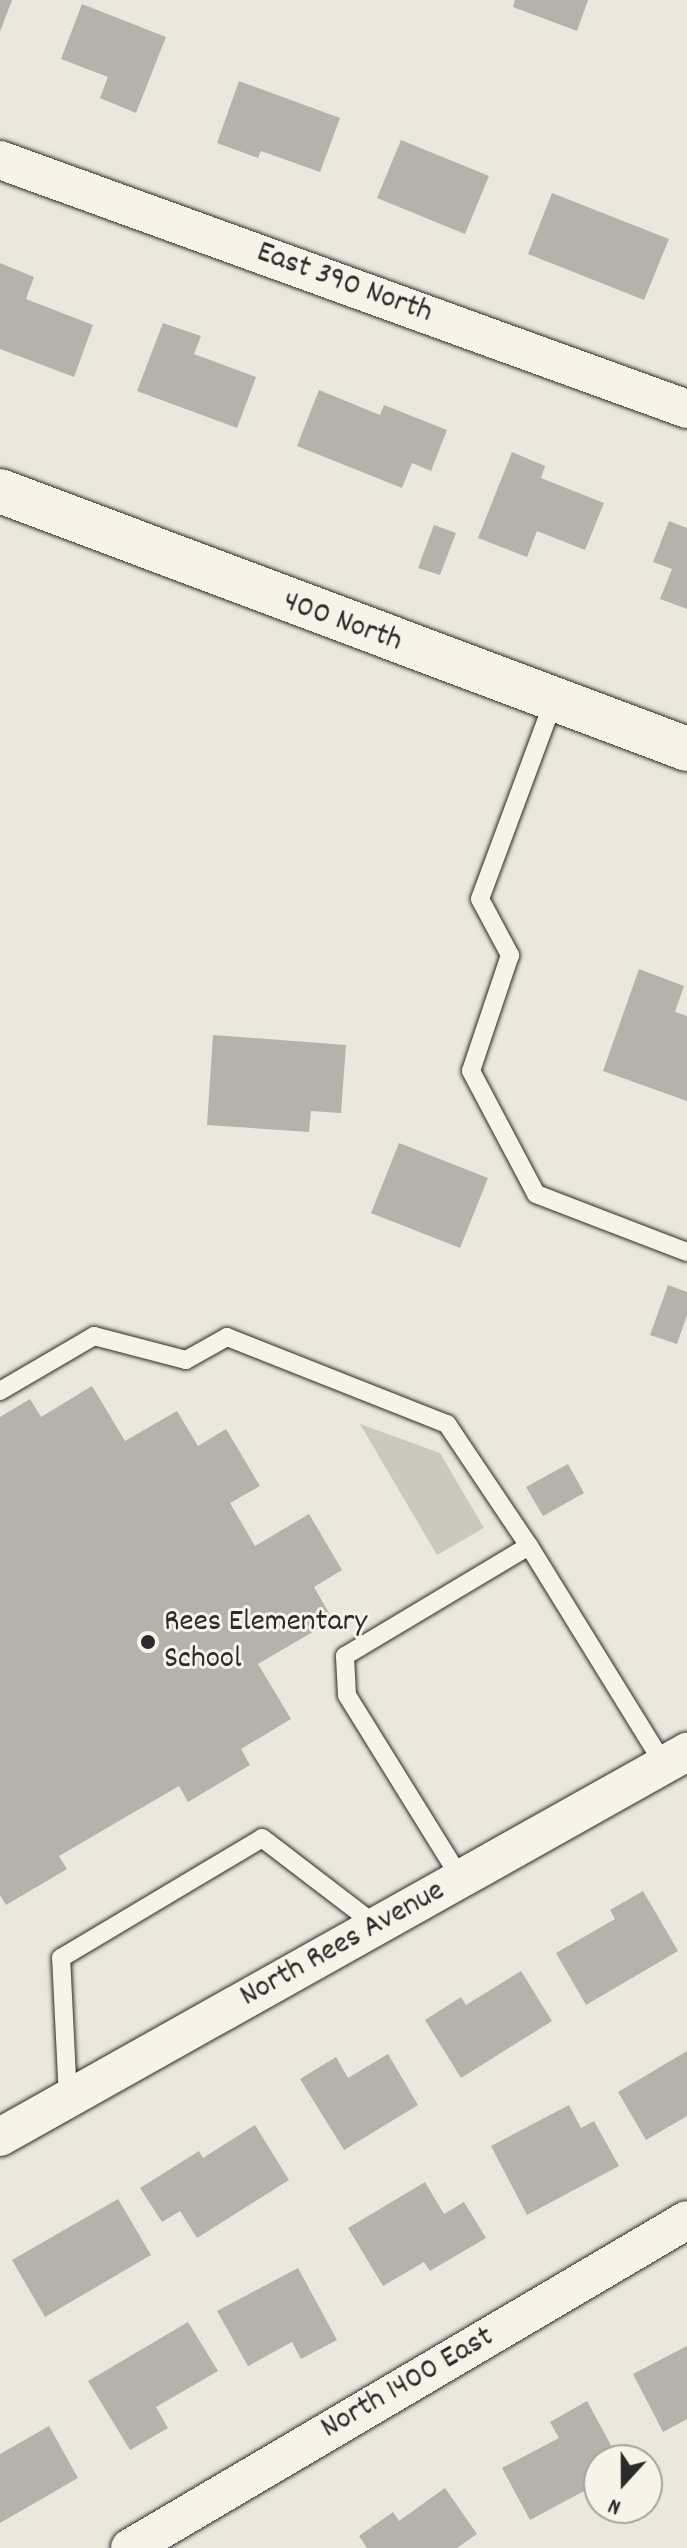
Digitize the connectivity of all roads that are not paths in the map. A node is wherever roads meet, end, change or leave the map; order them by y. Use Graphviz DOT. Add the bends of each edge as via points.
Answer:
graph roads {
  1 [pos="0,160"];
  2 [pos="687,409"];
  3 [pos="0,491"];
  4 [pos="554,700"];
  5 [pos="687,749"];
  6 [pos="687,1252"];
  7 [pos="0,1391"];
  8 [pos="529,1546"];
  9 [pos="676,1758"];
  10 [pos="461,1879"];
  11 [pos="377,1926"];
  12 [pos="68,2099"];
  13 [pos="2,2132"];
  14 [pos="687,2220"];
  15 [pos="130,2548"];
  1 -- 2 [label="street, East 390 North"];
  3 -- 4 [label="main road, 400 North"];
  4 -- 5 [label="main road, 400 North"];
  4 -- 6 [label="lane" via="480,899 510,955 471,1071 536,1194"];
  7 -- 8 [label="lane" via="94,1336 186,1360 227,1337 447,1424"];
  8 -- 9 [label="lane"];
  8 -- 10 [label="lane" via="345,1656 347,1695"];
  9 -- 10 [label="street, North Rees Avenue"];
  10 -- 11 [label="street, North Rees Avenue"];
  11 -- 12 [label="street, North Rees Avenue"];
  11 -- 12 [label="lane" via="262,1838 61,1958"];
  12 -- 13 [label="street, North Rees Avenue"];
  14 -- 15 [label="street, North 1400 East"];
}
